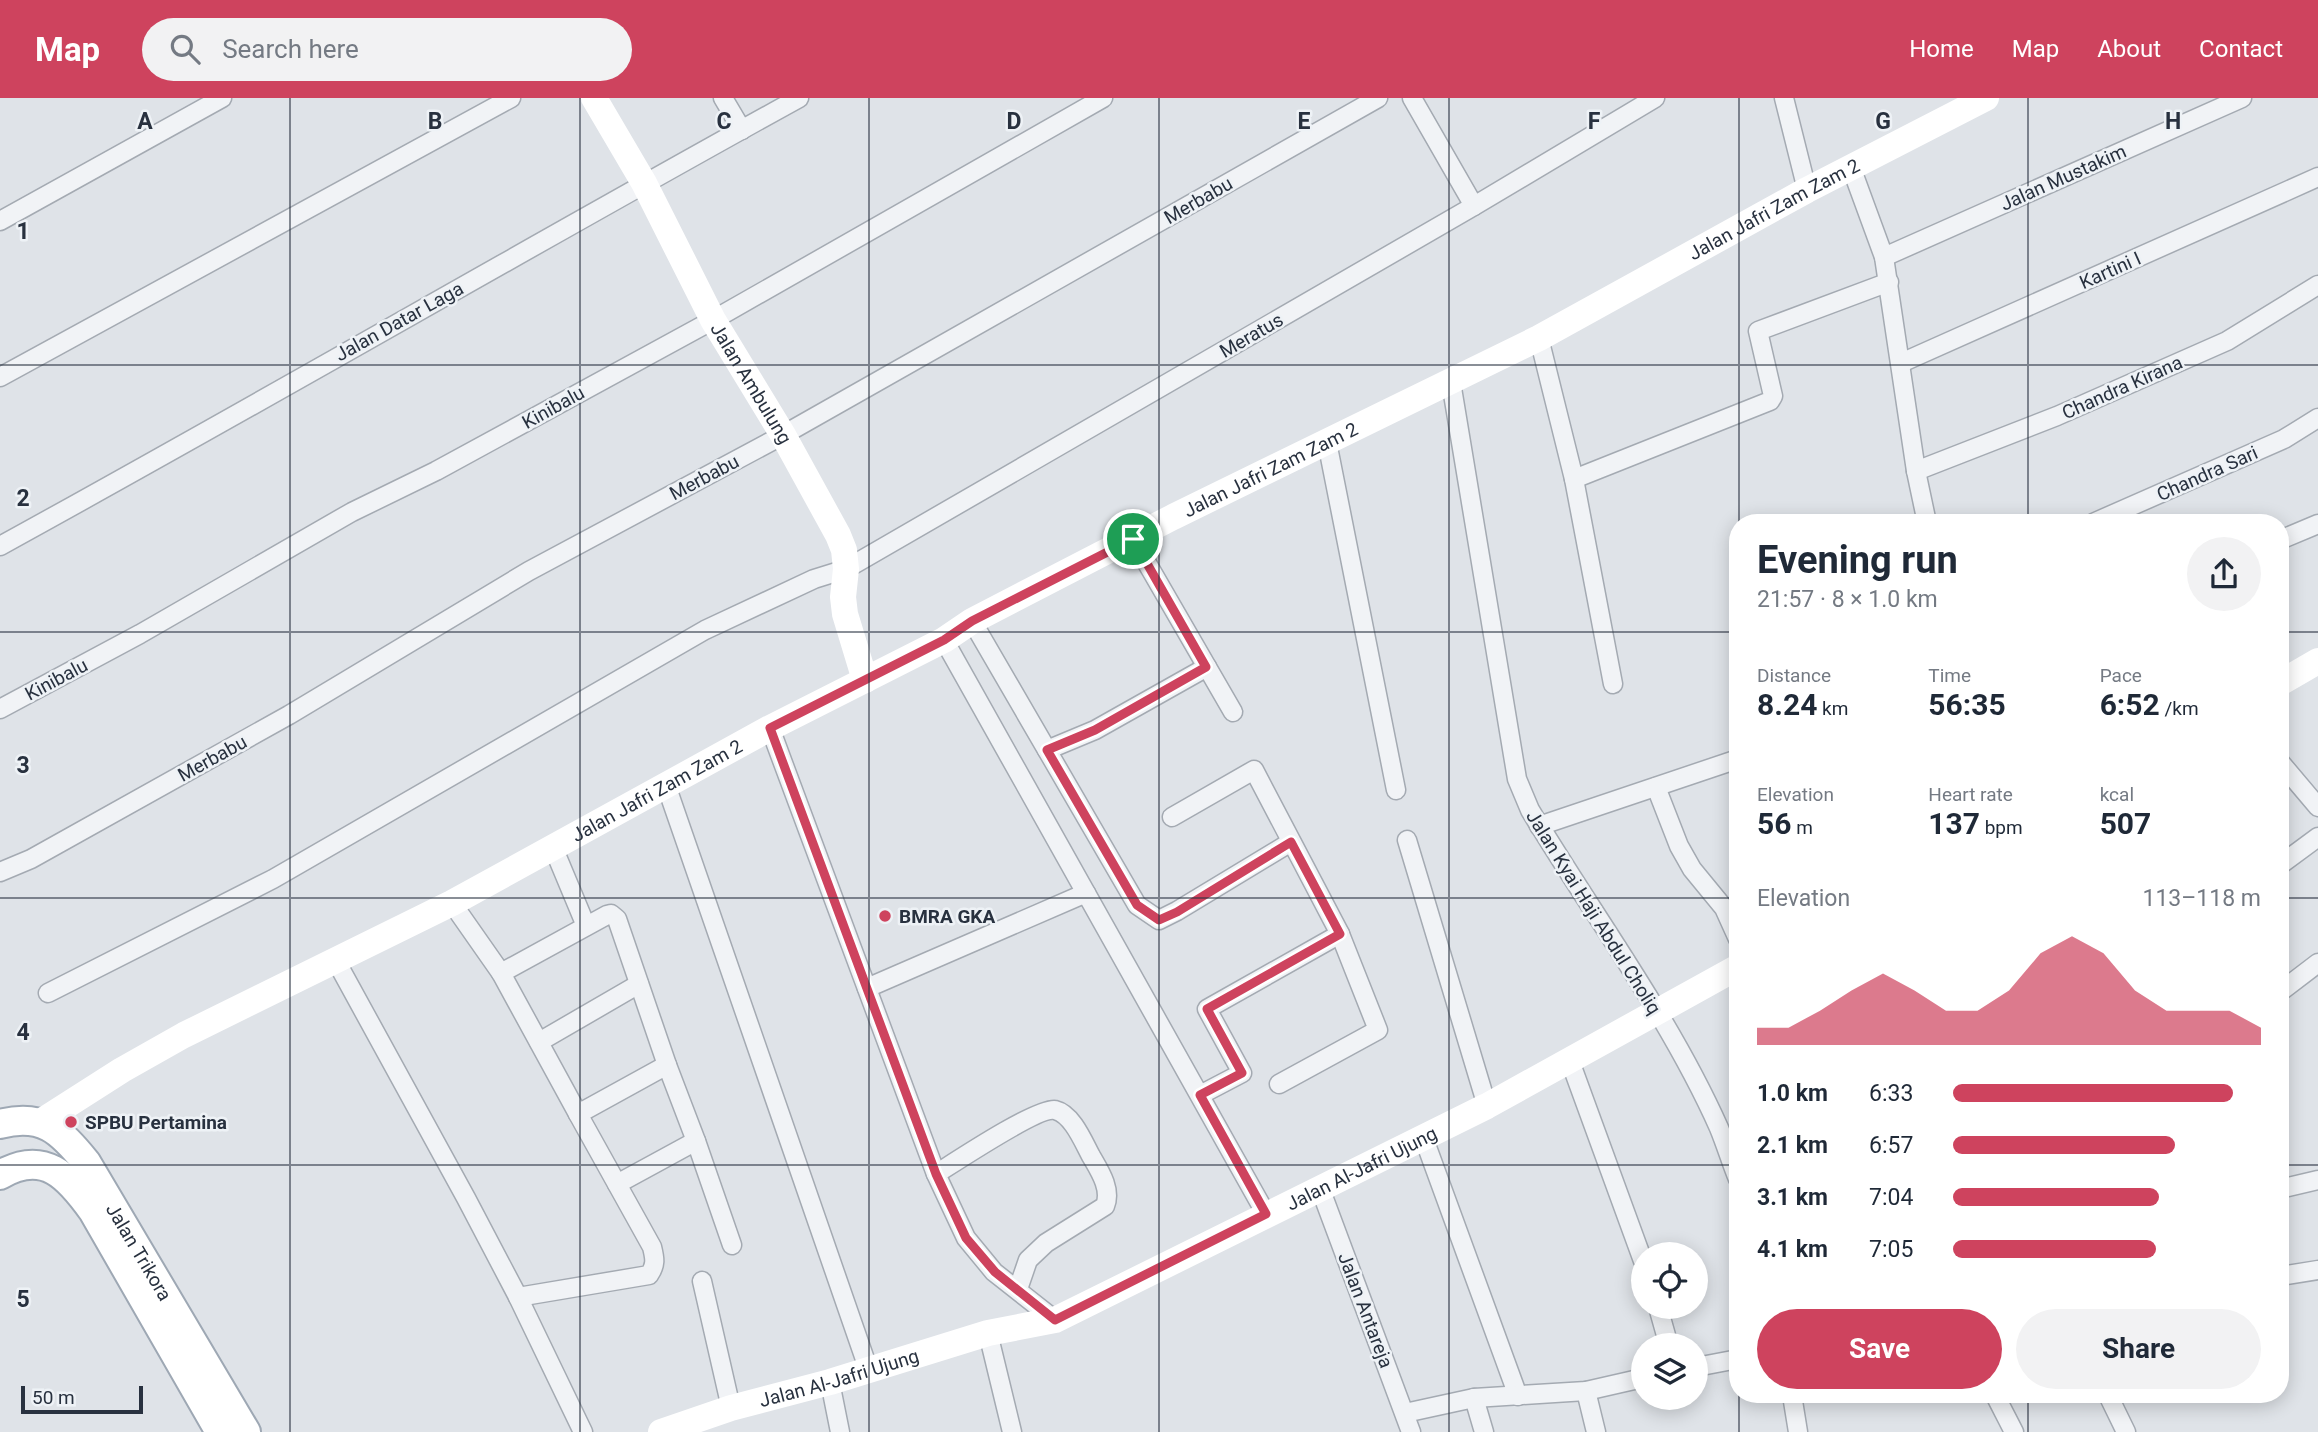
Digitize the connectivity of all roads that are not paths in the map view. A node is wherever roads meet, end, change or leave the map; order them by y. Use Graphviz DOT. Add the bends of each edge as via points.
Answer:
graph roads {
  1 [pos="222,98"];
  2 [pos="511,98"];
  3 [pos="594,98"];
  4 [pos="723,98"];
  5 [pos="799,98"];
  6 [pos="1103,98"];
  7 [pos="1378,98"];
  8 [pos="1412,98"];
  9 [pos="1654,98"];
  10 [pos="1784,98"];
  11 [pos="1986,98"];
  12 [pos="2242,98"];
  13 [pos="742,130"];
  14 [pos="1851,167"];
  15 [pos="2318,177"];
  16 [pos="644,184"];
  17 [pos="1807,190"];
  18 [pos="1474,206"];
  19 [pos="0,221"];
  20 [pos="1884,257"];
  21 [pos="1888,282"];
  22 [pos="2318,285"];
  23 [pos="713,320"];
  24 [pos="1539,338"];
  25 [pos="1901,363"];
  26 [pos="0,377"];
  27 [pos="1451,382"];
  28 [pos="2318,418"];
  29 [pos="783,435"];
  30 [pos="1327,442"];
  31 [pos="1916,471"];
  32 [pos="1574,479"];
  33 [pos="1925,514"];
  34 [pos="2113,514"];
  35 [pos="2318,524"];
  36 [pos="2289,536"];
  37 [pos="1133,539"];
  38 [pos="0,546"];
  39 [pos="846,569"];
  40 [pos="972,621"];
  41 [pos="944,640"];
  42 [pos="2318,661"];
  43 [pos="1206,667"];
  44 [pos="2289,678"];
  45 [pos="865,680"];
  46 [pos="1614,684"];
  47 [pos="0,709"];
  48 [pos="1233,712"];
  49 [pos="770,728"];
  50 [pos="1047,750"];
  51 [pos="1729,762"];
  52 [pos="2289,773"];
  53 [pos="666,785"];
  54 [pos="1657,787"];
  55 [pos="1396,790"];
  56 [pos="2318,807"];
  57 [pos="1172,817"];
  58 [pos="1539,826"];
  59 [pos="2318,837"];
  60 [pos="1406,840"];
  61 [pos="1291,842"];
  62 [pos="553,847"];
  63 [pos="2289,858"];
  64 [pos="0,872"];
  65 [pos="1086,893"];
  66 [pos="452,903"];
  67 [pos="1729,919"];
  68 [pos="586,926"];
  69 [pos="1340,934"];
  70 [pos="335,959"];
  71 [pos="2318,963"];
  72 [pos="1729,972"];
  73 [pos="500,973"];
  74 [pos="639,984"];
  75 [pos="2289,985"];
  76 [pos="867,988"];
  77 [pos="48,993"];
  78 [pos="1657,1012"];
  79 [pos="539,1042"];
  80 [pos="1570,1061"];
  81 [pos="667,1065"];
  82 [pos="1279,1084"];
  83 [pos="1200,1095"];
  84 [pos="1488,1105"];
  85 [pos="578,1114"];
  86 [pos="39,1122"];
  87 [pos="0,1124"];
  88 [pos="1423,1136"];
  89 [pos="696,1140"];
  90 [pos="1729,1156"];
  91 [pos="936,1174"];
  92 [pos="0,1175"];
  93 [pos="2318,1180"];
  94 [pos="617,1184"];
  95 [pos="2289,1187"];
  96 [pos="1320,1188"];
  97 [pos="1266,1214"];
  98 [pos="1636,1242"];
  99 [pos="732,1245"];
  100 [pos="2318,1270"];
  101 [pos="2289,1275"];
  102 [pos="702,1281"];
  103 [pos="1018,1289"];
  104 [pos="518,1297"];
  105 [pos="1055,1320"];
  106 [pos="988,1333"];
  107 [pos="1729,1361"];
  108 [pos="1708,1365"];
  109 [pos="868,1368"];
  110 [pos="1631,1381"];
  111 [pos="830,1382"];
  112 [pos="1586,1391"];
  113 [pos="1517,1396"];
  114 [pos="1474,1398"];
  115 [pos="1793,1403"];
  116 [pos="1998,1403"];
  117 [pos="2112,1403"];
  118 [pos="731,1408"];
  119 [pos="1405,1413"];
  120 [pos="231,1423"];
  121 [pos="583,1432"];
  122 [pos="661,1432"];
  123 [pos="840,1432"];
  124 [pos="1012,1432"];
  125 [pos="1411,1432"];
  126 [pos="1484,1432"];
  127 [pos="1596,1432"];
  128 [pos="1798,1432"];
  129 [pos="2014,1432"];
  130 [pos="2126,1432"];
  1 -- 19 [label="street"];
  2 -- 26 [label="street"];
  3 -- 16 [label="street, Jalan Ambulung"];
  4 -- 13 [label="street"];
  5 -- 13 [label="street, Jalan Datar Laga"];
  6 -- 23 [label="street, Kinibalu"];
  7 -- 29 [label="street, Merbabu"];
  8 -- 18 [label="street"];
  9 -- 18 [label="street, Meratus"];
  10 -- 17 [label="street"];
  11 -- 14 [label="street, Jalan Jafri Zam Zam 2"];
  12 -- 20 [label="street, Jalan Mustakim"];
  13 -- 16 [label="street, Jalan Datar Laga"];
  14 -- 17 [label="street, Jalan Jafri Zam Zam 2"];
  14 -- 20 [label="street"];
  15 -- 25 [label="street, Kartini I"];
  16 -- 23 [label="street, Jalan Ambulung"];
  16 -- 38 [label="street, Jalan Datar Laga"];
  17 -- 24 [label="street, Jalan Jafri Zam Zam 2"];
  18 -- 39 [label="street, Meratus"];
  20 -- 21 [label="street"];
  21 -- 25 [label="street"];
  21 -- 32 [label="street" via="1758,331 1773,397 1770,401"];
  22 -- 31 [label="street, Chandra Kirana" via="2227,341 2057,416"];
  23 -- 29 [label="street, Jalan Ambulung"];
  23 -- 47 [label="street, Kinibalu" via="352,512"];
  24 -- 27 [label="street, Jalan Jafri Zam Zam 2"];
  24 -- 32 [label="street"];
  25 -- 31 [label="street"];
  27 -- 30 [label="street, Jalan Jafri Zam Zam 2"];
  27 -- 58 [label="street, Jalan Kyai Haji Abdul Choliq" via="1517,779"];
  28 -- 34 [label="street, Chandra Sari" via="2284,439"];
  29 -- 39 [label="street, Jalan Ambulung" via="838,535"];
  29 -- 64 [label="street, Merbabu" via="529,571 289,715"];
  30 -- 37 [label="street, Jalan Jafri Zam Zam 2"];
  30 -- 55 [label="street"];
  31 -- 33 [label="street"];
  32 -- 46 [label="street"];
  35 -- 36 [label="street"];
  37 -- 40 [label="street, Jalan Jafri Zam Zam 2"];
  37 -- 43 [label="street"];
  39 -- 45 [label="street, Jalan Ambulung" via="845,614"];
  39 -- 77 [label="street, Meratus" via="814,579 705,630 273,879"];
  40 -- 41 [label="street, Jalan Jafri Zam Zam 2"];
  40 -- 50 [label="street"];
  41 -- 45 [label="street, Jalan Jafri Zam Zam 2"];
  41 -- 65 [label="street"];
  42 -- 44 [label="street"];
  43 -- 48 [label="street"];
  43 -- 50 [label="street" via="1095,730"];
  45 -- 49 [label="street, Jalan Jafri Zam Zam 2"];
  49 -- 53 [label="street, Jalan Jafri Zam Zam 2"];
  49 -- 76 [label="street"];
  50 -- 61 [label="street" via="1137,905 1159,920"];
  51 -- 54 [label="street"];
  52 -- 56 [label="street"];
  53 -- 62 [label="street, Jalan Jafri Zam Zam 2"];
  53 -- 109 [label="street"];
  54 -- 58 [label="street"];
  54 -- 67 [label="street" via="1678,846"];
  57 -- 61 [label="street" via="1254,770"];
  58 -- 78 [label="street, Jalan Kyai Haji Abdul Choliq"];
  59 -- 63 [label="street"];
  60 -- 84 [label="street"];
  61 -- 69 [label="street"];
  62 -- 66 [label="street, Jalan Jafri Zam Zam 2"];
  62 -- 68 [label="street"];
  65 -- 76 [label="street"];
  65 -- 83 [label="street"];
  66 -- 70 [label="street, Jalan Jafri Zam Zam 2"];
  66 -- 73 [label="street"];
  68 -- 73 [label="street"];
  68 -- 74 [label="street" via="607,915 615,916"];
  69 -- 82 [label="street" via="1378,1030"];
  69 -- 83 [label="street" via="1207,1009 1242,1073"];
  70 -- 86 [label="street, Jalan Jafri Zam Zam 2" via="184,1035"];
  70 -- 104 [label="street"];
  71 -- 75 [label="street"];
  72 -- 78 [label="street, Jalan Al-Jafri Ujung"];
  73 -- 79 [label="street"];
  74 -- 79 [label="street"];
  74 -- 81 [label="street"];
  76 -- 91 [label="street"];
  78 -- 80 [label="street, Jalan Al-Jafri Ujung"];
  78 -- 90 [label="street, Jalan Kyai Haji Abdul Choliq" via="1692,1073"];
  79 -- 85 [label="street"];
  80 -- 84 [label="street, Jalan Al-Jafri Ujung"];
  80 -- 98 [label="street"];
  81 -- 85 [label="street"];
  81 -- 89 [label="street"];
  83 -- 97 [label="street"];
  84 -- 88 [label="street, Jalan Al-Jafri Ujung"];
  85 -- 94 [label="street"];
  86 -- 87 [label="main road" via="28,1119"];
  86 -- 120 [label="main road, Jalan Trikora" via="71,1143 86,1162"];
  88 -- 96 [label="street, Jalan Al-Jafri Ujung"];
  88 -- 113 [label="street"];
  89 -- 94 [label="street"];
  89 -- 99 [label="street"];
  91 -- 103 [label="street" via="966,1238 995,1272"];
  91 -- 103 [label="street" via="1024,1120 1049,1110 1057,1110 1070,1121 1102,1177 1107,1202 1037,1251 1028,1260"];
  92 -- 120 [label="main road, Jalan Trikora" via="28,1163 44,1166 74,1184"];
  93 -- 95 [label="street"];
  94 -- 104 [label="street" via="652,1247 655,1259 649,1275"];
  96 -- 97 [label="street, Jalan Al-Jafri Ujung"];
  96 -- 119 [label="street, Jalan Antareja"];
  97 -- 105 [label="street, Jalan Al-Jafri Ujung"];
  100 -- 101 [label="street"];
  102 -- 118 [label="street"];
  103 -- 105 [label="street"];
  104 -- 121 [label="street"];
  105 -- 106 [label="street, Jalan Al-Jafri Ujung"];
  106 -- 109 [label="street, Jalan Al-Jafri Ujung"];
  106 -- 124 [label="street"];
  107 -- 108 [label="street"];
  109 -- 111 [label="street, Jalan Al-Jafri Ujung"];
  110 -- 112 [label="street"];
  111 -- 118 [label="street, Jalan Al-Jafri Ujung"];
  111 -- 123 [label="street"];
  112 -- 113 [label="street"];
  112 -- 127 [label="street"];
  113 -- 114 [label="street"];
  114 -- 119 [label="street"];
  114 -- 126 [label="street"];
  115 -- 128 [label="street"];
  116 -- 129 [label="street"];
  117 -- 130 [label="street"];
  118 -- 122 [label="street, Jalan Al-Jafri Ujung"];
  119 -- 125 [label="street, Jalan Antareja"];
}
